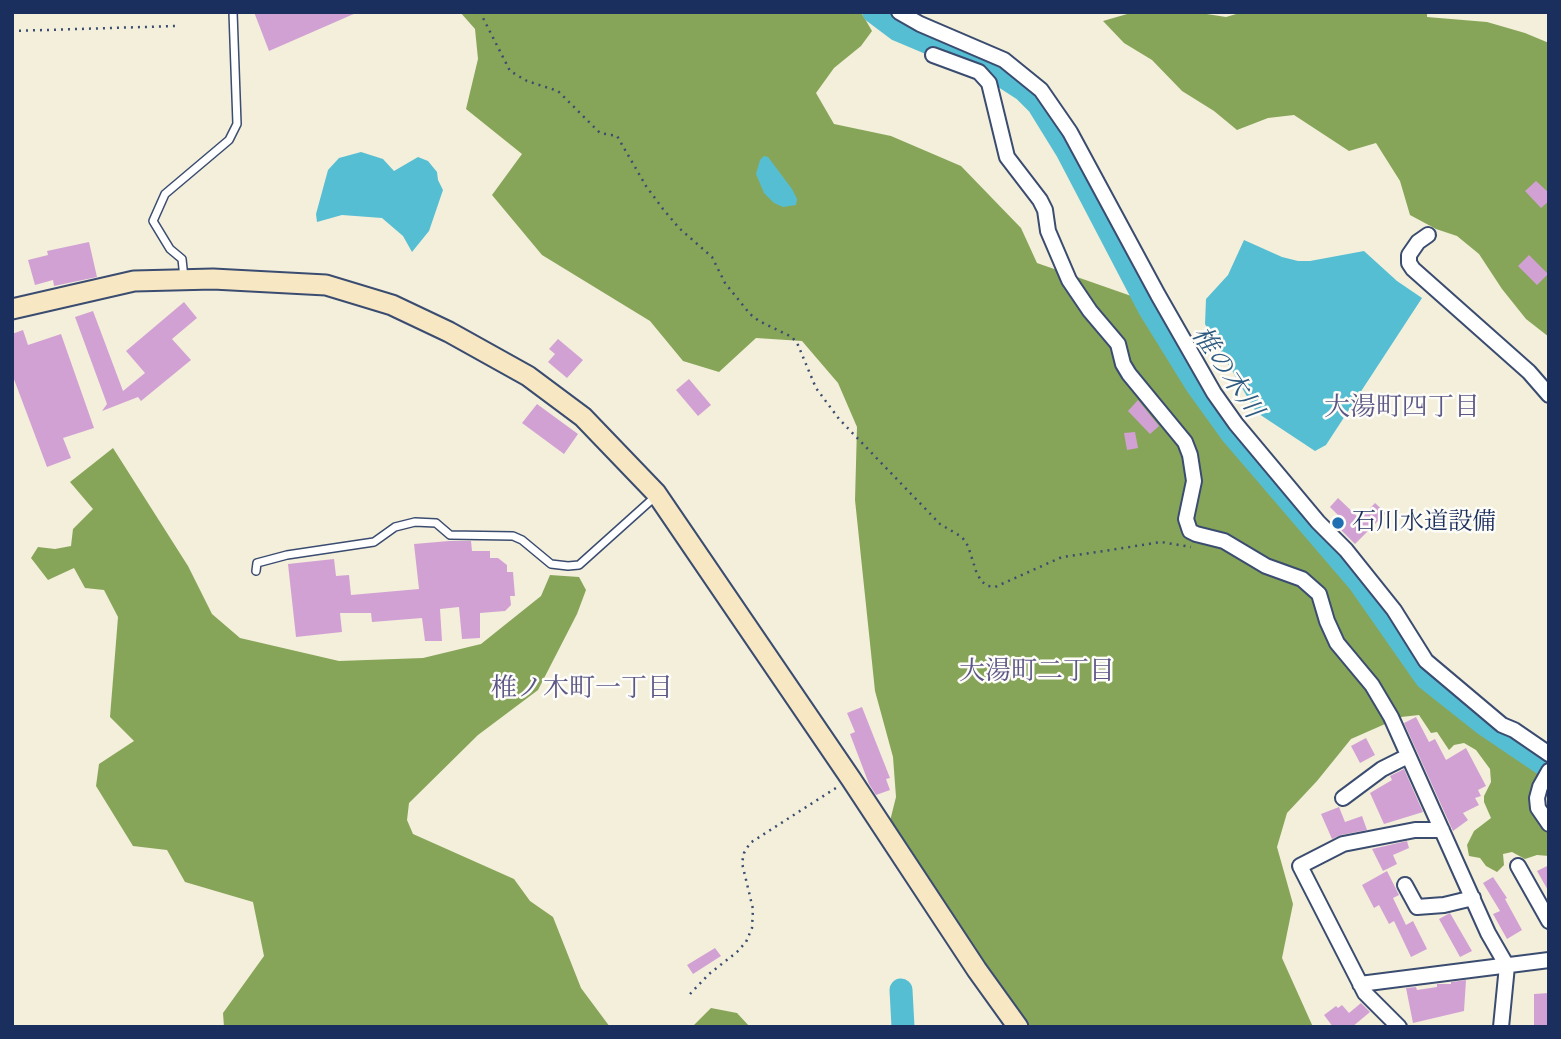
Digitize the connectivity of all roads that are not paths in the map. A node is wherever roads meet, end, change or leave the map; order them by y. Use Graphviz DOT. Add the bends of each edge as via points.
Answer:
graph roads {
  1 [pos="233,12"];
  2 [pos="899,12"];
  3 [pos="933,55"];
  4 [pos="1428,235"];
  5 [pos="184,278"];
  6 [pos="12,309"];
  7 [pos="1549,395"];
  8 [pos="657,495"];
  9 [pos="256,571"];
  10 [pos="1549,754"];
  11 [pos="1408,756"];
  12 [pos="1549,771"];
  13 [pos="1343,798"];
  14 [pos="1549,824"];
  15 [pos="1442,830"];
  16 [pos="1518,866"];
  17 [pos="1405,885"];
  18 [pos="1473,898"];
  19 [pos="1549,920"];
  20 [pos="1549,960"];
  21 [pos="1507,966"];
  22 [pos="1360,984"];
  23 [pos="1018,1027"];
  24 [pos="1399,1027"];
  25 [pos="1501,1027"];
  1 -- 5 [label="lane" via="237,124 229,140 165,194 153,222 182,260"];
  2 -- 10 [label="street" via="1004,60 1041,90 1075,140 1158,295 1236,424 1354,560 1394,610 1426,661 1502,724"];
  3 -- 11 [label="street" via="979,72 989,83 1007,157 1040,200 1069,280 1118,344 1129,374 1185,442 1194,481 1187,525 1196,534 1224,541 1266,566 1312,585 1337,643 1372,685"];
  4 -- 7 [label="street" via="1409,255 1413,269"];
  5 -- 6 [label="street" via="134,281"];
  5 -- 8 [label="street" via="326,285 392,306 449,332 528,376 583,417"];
  8 -- 9 [label="lane" via="579,565 551,564 513,536 450,535 436,523 415,522 395,527 374,542 257,563"];
  8 -- 23 [label="street"];
  11 -- 13 [label="street"];
  11 -- 15 [label="street"];
  12 -- 14 [label="street" via="1537,798"];
  15 -- 18 [label="street"];
  15 -- 22 [label="street" via="1415,830 1343,845 1300,866"];
  16 -- 19 [label="street"];
  17 -- 18 [label="street" via="1417,907"];
  18 -- 21 [label="street"];
  20 -- 21 [label="street"];
  21 -- 22 [label="street"];
  21 -- 25 [label="street"];
  22 -- 24 [label="street"];
}
